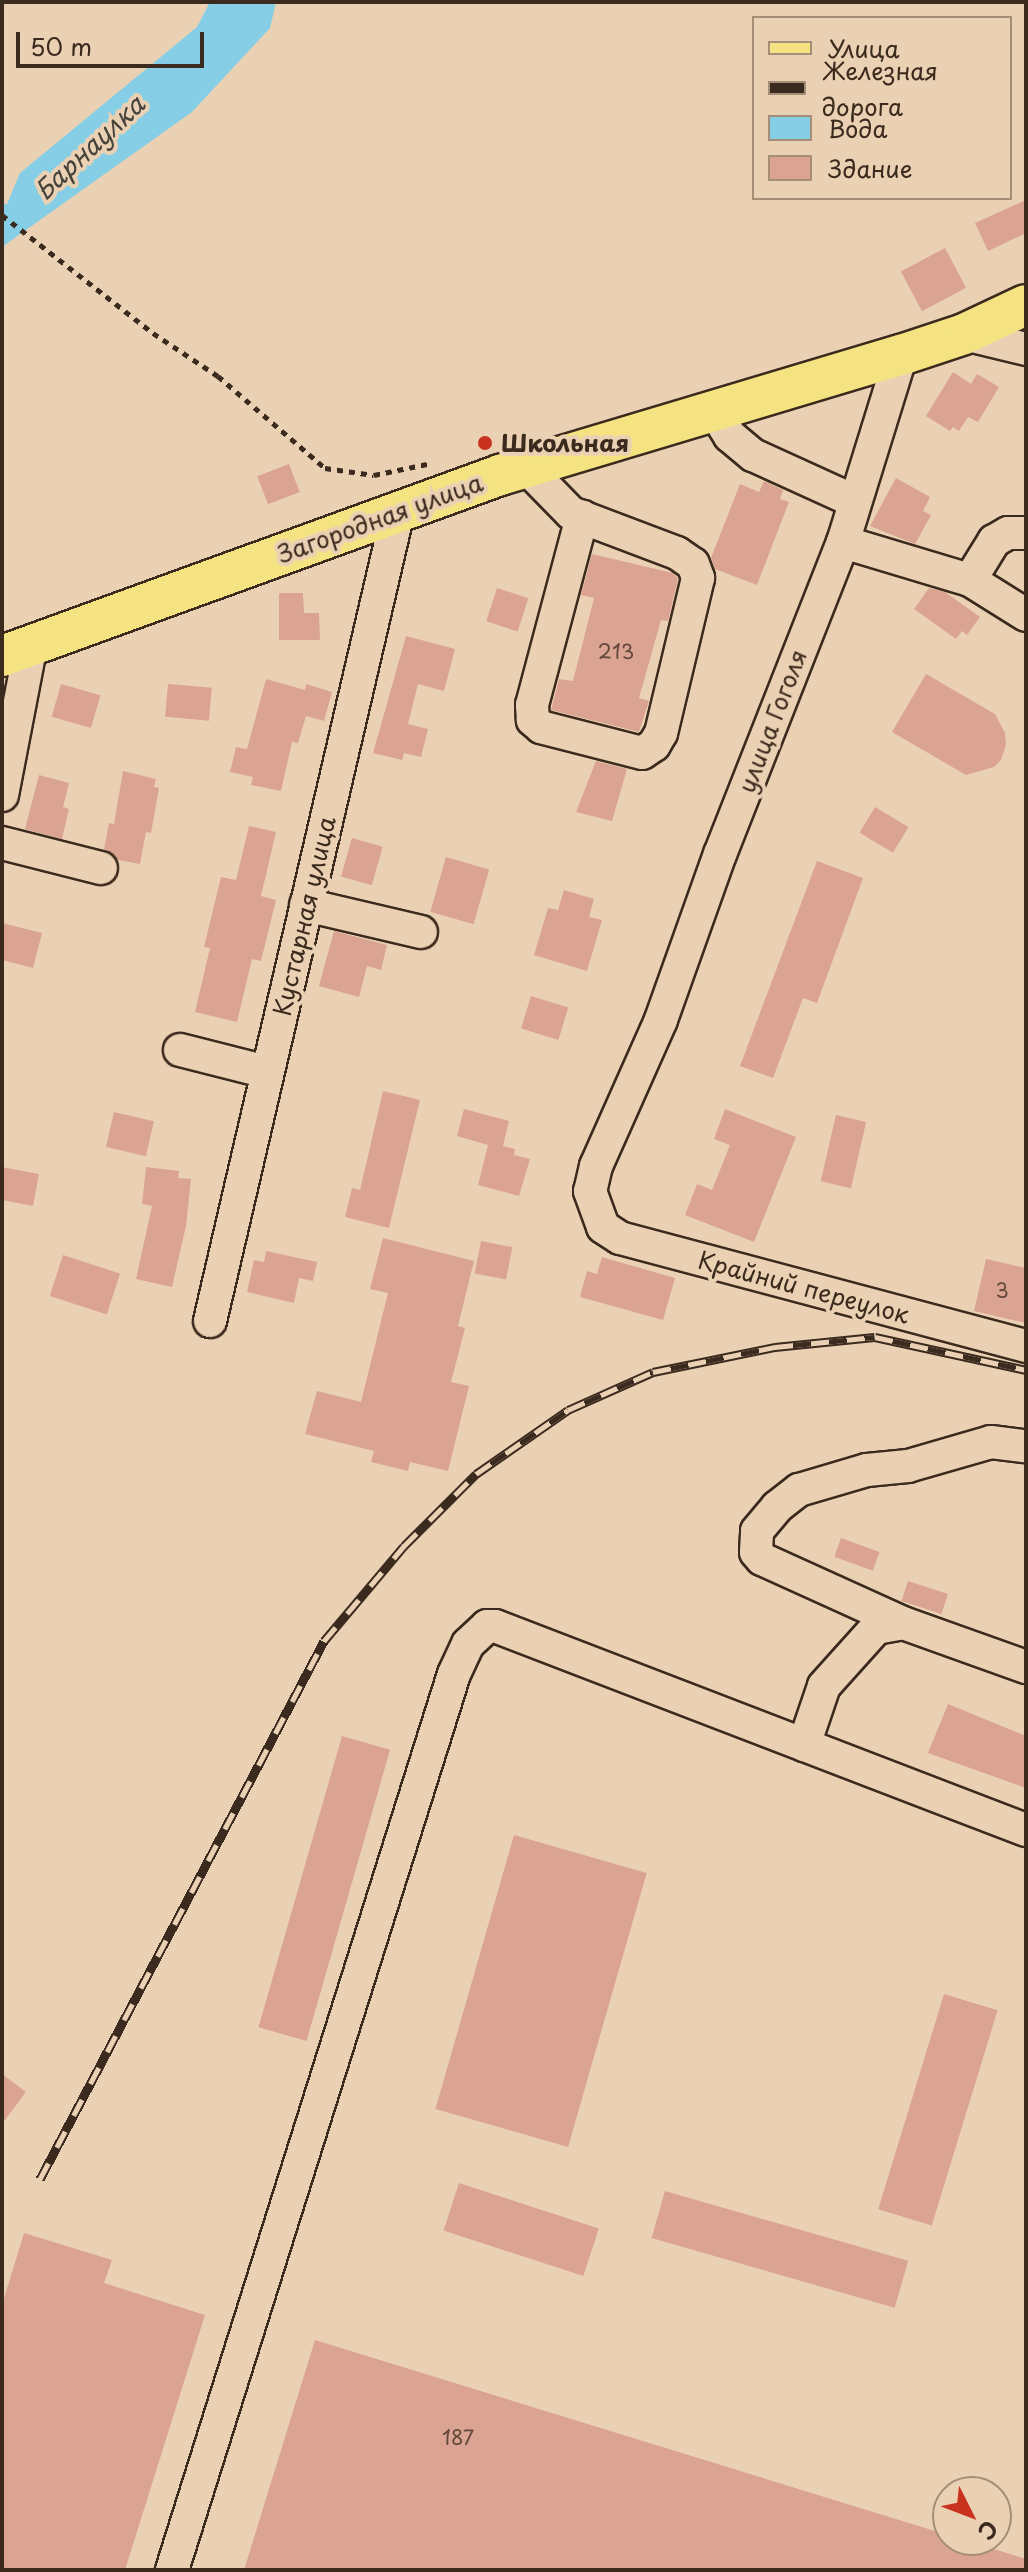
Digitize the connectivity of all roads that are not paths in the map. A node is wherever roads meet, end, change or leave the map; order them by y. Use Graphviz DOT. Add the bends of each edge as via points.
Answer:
graph roads {
  1 [pos="1026,305"];
  2 [pos="964,334"];
  3 [pos="1026,349"];
  4 [pos="901,355"];
  5 [pos="713,409"];
  6 [pos="526,467"];
  7 [pos="854,501"];
  8 [pos="398,512"];
  9 [pos="582,517"];
  10 [pos="1026,533"];
  11 [pos="843,542"];
  12 [pos="970,580"];
  13 [pos="1026,615"];
  14 [pos="17,650"];
  15 [pos="2,795"];
  16 [pos="2,843"];
  17 [pos="101,868"];
  18 [pos="306,905"];
  19 [pos="421,932"];
  20 [pos="180,1050"];
  21 [pos="267,1072"];
  22 [pos="595,1210"];
  23 [pos="210,1321"];
  24 [pos="1026,1346"];
  25 [pos="1026,1446"];
  26 [pos="903,1623"];
  27 [pos="1026,1667"];
  28 [pos="804,1745"];
  29 [pos="1026,1830"];
  30 [pos="172,2570"];
  1 -- 2 [label="main road"];
  2 -- 3 [label="street"];
  2 -- 4 [label="main road"];
  4 -- 5 [label="main road, Загородная улица"];
  4 -- 7 [label="street, улица Гоголя"];
  5 -- 6 [label="main road, Загородная улица"];
  5 -- 7 [label="street" via="730,436 753,455"];
  6 -- 8 [label="main road, Загородная улица"];
  6 -- 9 [label="street" via="552,497"];
  7 -- 11 [label="street, улица Гоголя"];
  8 -- 14 [label="main road, Загородная улица"];
  8 -- 18 [label="street, Кустарная улица"];
  9 -- 9 [label="street" via="677,553 693,564 698,578 661,733 642,753 541,727 533,720 532,705"];
  10 -- 12 [label="street" via="1008,533 994,541"];
  11 -- 12 [label="street"];
  11 -- 22 [label="street, улица Гоголя" via="661,1020 596,1166 590,1191"];
  12 -- 13 [label="street"];
  14 -- 15 [label="street"];
  16 -- 17 [label="street"];
  18 -- 19 [label="street"];
  18 -- 21 [label="street, Кустарная улица"];
  20 -- 21 [label="street"];
  21 -- 23 [label="street, Кустарная улица"];
  22 -- 24 [label="street, Крайний переулок" via="603,1227 620,1238"];
  25 -- 26 [label="street" via="991,1442 799,1490 757,1531 756,1552 762,1559"];
  26 -- 27 [label="street"];
  26 -- 28 [label="street" via="876,1628 824,1686"];
  28 -- 29 [label="street"];
  28 -- 30 [label="street" via="495,1626 487,1626 468,1644 454,1674"];
}
